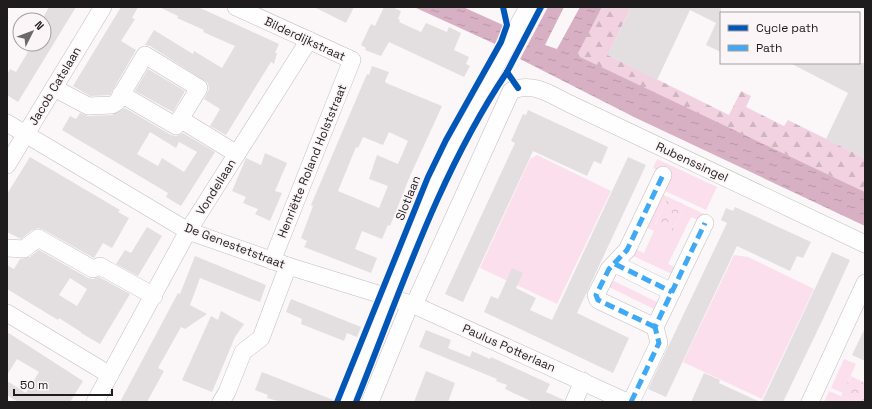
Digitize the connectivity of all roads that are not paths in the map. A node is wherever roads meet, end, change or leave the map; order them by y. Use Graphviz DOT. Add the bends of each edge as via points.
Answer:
graph roads {
  1 [pos="103,7"];
  2 [pos="236,7"];
  3 [pos="528,7"];
  4 [pos="308,40"];
  5 [pos="352,60"];
  6 [pos="54,88"];
  7 [pos="121,94"];
  8 [pos="180,118"];
  9 [pos="7,123"];
  10 [pos="26,134"];
  11 [pos="237,154"];
  12 [pos="7,166"];
  13 [pos="663,175"];
  14 [pos="704,224"];
  15 [pos="188,230"];
  16 [pos="865,244"];
  17 [pos="7,248"];
  18 [pos="280,264"];
  19 [pos="615,264"];
  20 [pos="865,283"];
  21 [pos="672,292"];
  22 [pos="154,296"];
  23 [pos="390,297"];
  24 [pos="412,305"];
  25 [pos="7,314"];
  26 [pos="655,327"];
  27 [pos="110,376"];
  28 [pos="583,381"];
  29 [pos="95,402"];
  30 [pos="221,402"];
  31 [pos="348,402"];
  32 [pos="370,402"];
  33 [pos="574,402"];
  34 [pos="627,402"];
  35 [pos="630,402"];
  36 [pos="810,402"];
  1 -- 6 [label="street, Jacob Catslaan"];
  2 -- 4 [label="street, Bilderdijkstraat"];
  3 -- 23 [label="street, Slotlaan" via="478,98 437,183"];
  4 -- 5 [label="street, Bilderdijkstraat"];
  4 -- 11 [label="street, Vondellaan"];
  5 -- 18 [label="street, Henriëtte Roland Holststraat"];
  6 -- 7 [label="street" via="88,106 112,105"];
  6 -- 10 [label="street, Jacob Catslaan"];
  7 -- 8 [label="street" via="176,126"];
  7 -- 8 [label="street" via="145,55 199,88"];
  8 -- 11 [label="street"];
  9 -- 10 [label="street, De Genestetstraat"];
  10 -- 12 [label="street, Jacob Catslaan"];
  10 -- 15 [label="street, De Genestetstraat"];
  11 -- 15 [label="street, Vondellaan"];
  13 -- 19 [label="street" via="627,250"];
  14 -- 21 [label="street"];
  15 -- 18 [label="street, De Genestetstraat"];
  15 -- 22 [label="street, Vondellaan"];
  16 -- 24 [label="street, Rubenssingel" via="536,88 526,86 511,91"];
  17 -- 22 [label="street" via="24,249 38,238 93,269 100,266"];
  18 -- 23 [label="street, De Genestetstraat"];
  18 -- 30 [label="street, Henriëtte Roland Holststraat" via="261,338 243,352"];
  19 -- 21 [label="street"];
  19 -- 26 [label="street" via="605,277 596,295 597,299"];
  20 -- 36 [label="street"];
  21 -- 26 [label="street"];
  22 -- 27 [label="street, Vondellaan"];
  23 -- 24 [label="street, Paulus Potterlaan"];
  23 -- 31 [label="street, Slotlaan"];
  24 -- 28 [label="street, Paulus Potterlaan"];
  24 -- 32 [label="street"];
  25 -- 27 [label="street"];
  26 -- 35 [label="street" via="659,343"];
  27 -- 29 [label="street, Vondellaan"];
  28 -- 33 [label="street"];
  28 -- 34 [label="street, Paulus Potterlaan"];
}
